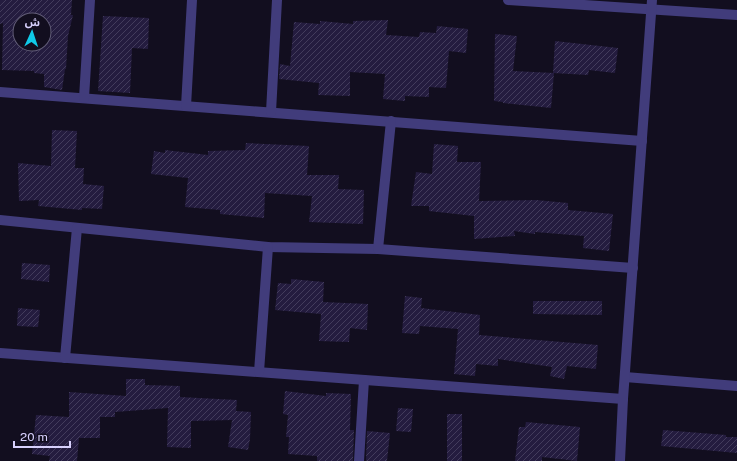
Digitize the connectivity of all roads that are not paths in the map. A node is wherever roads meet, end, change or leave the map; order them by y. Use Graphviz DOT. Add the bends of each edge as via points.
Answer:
graph roads {
  1 [pos="90,0"];
  2 [pos="192,0"];
  3 [pos="277,0"];
  4 [pos="508,0"];
  5 [pos="652,5"];
  6 [pos="737,15"];
  7 [pos="0,92"];
  8 [pos="84,98"];
  9 [pos="186,106"];
  10 [pos="271,112"];
  11 [pos="390,122"];
  12 [pos="642,141"];
  13 [pos="0,220"];
  14 [pos="77,228"];
  15 [pos="268,247"];
  16 [pos="378,249"];
  17 [pos="633,268"];
  18 [pos="0,353"];
  19 [pos="65,358"];
  20 [pos="259,372"];
  21 [pos="625,377"];
  22 [pos="364,380"];
  23 [pos="737,386"];
  24 [pos="623,399"];
  25 [pos="359,461"];
  26 [pos="620,461"];
  1 -- 8 [label="street"];
  2 -- 9 [label="street"];
  3 -- 10 [label="street"];
  4 -- 5 [label="street"];
  5 -- 6 [label="street"];
  5 -- 12 [label="street"];
  7 -- 8 [label="street"];
  8 -- 9 [label="street"];
  9 -- 10 [label="street"];
  10 -- 11 [label="street"];
  11 -- 12 [label="street"];
  11 -- 16 [label="street"];
  12 -- 17 [label="street"];
  13 -- 14 [label="street"];
  14 -- 15 [label="street"];
  14 -- 19 [label="street"];
  15 -- 16 [label="street"];
  15 -- 20 [label="street"];
  16 -- 17 [label="street"];
  17 -- 21 [label="street"];
  18 -- 19 [label="street"];
  19 -- 20 [label="street"];
  20 -- 22 [label="street"];
  21 -- 23 [label="street"];
  21 -- 24 [label="street"];
  22 -- 24 [label="street"];
  22 -- 25 [label="street"];
  24 -- 26 [label="street"];
}
